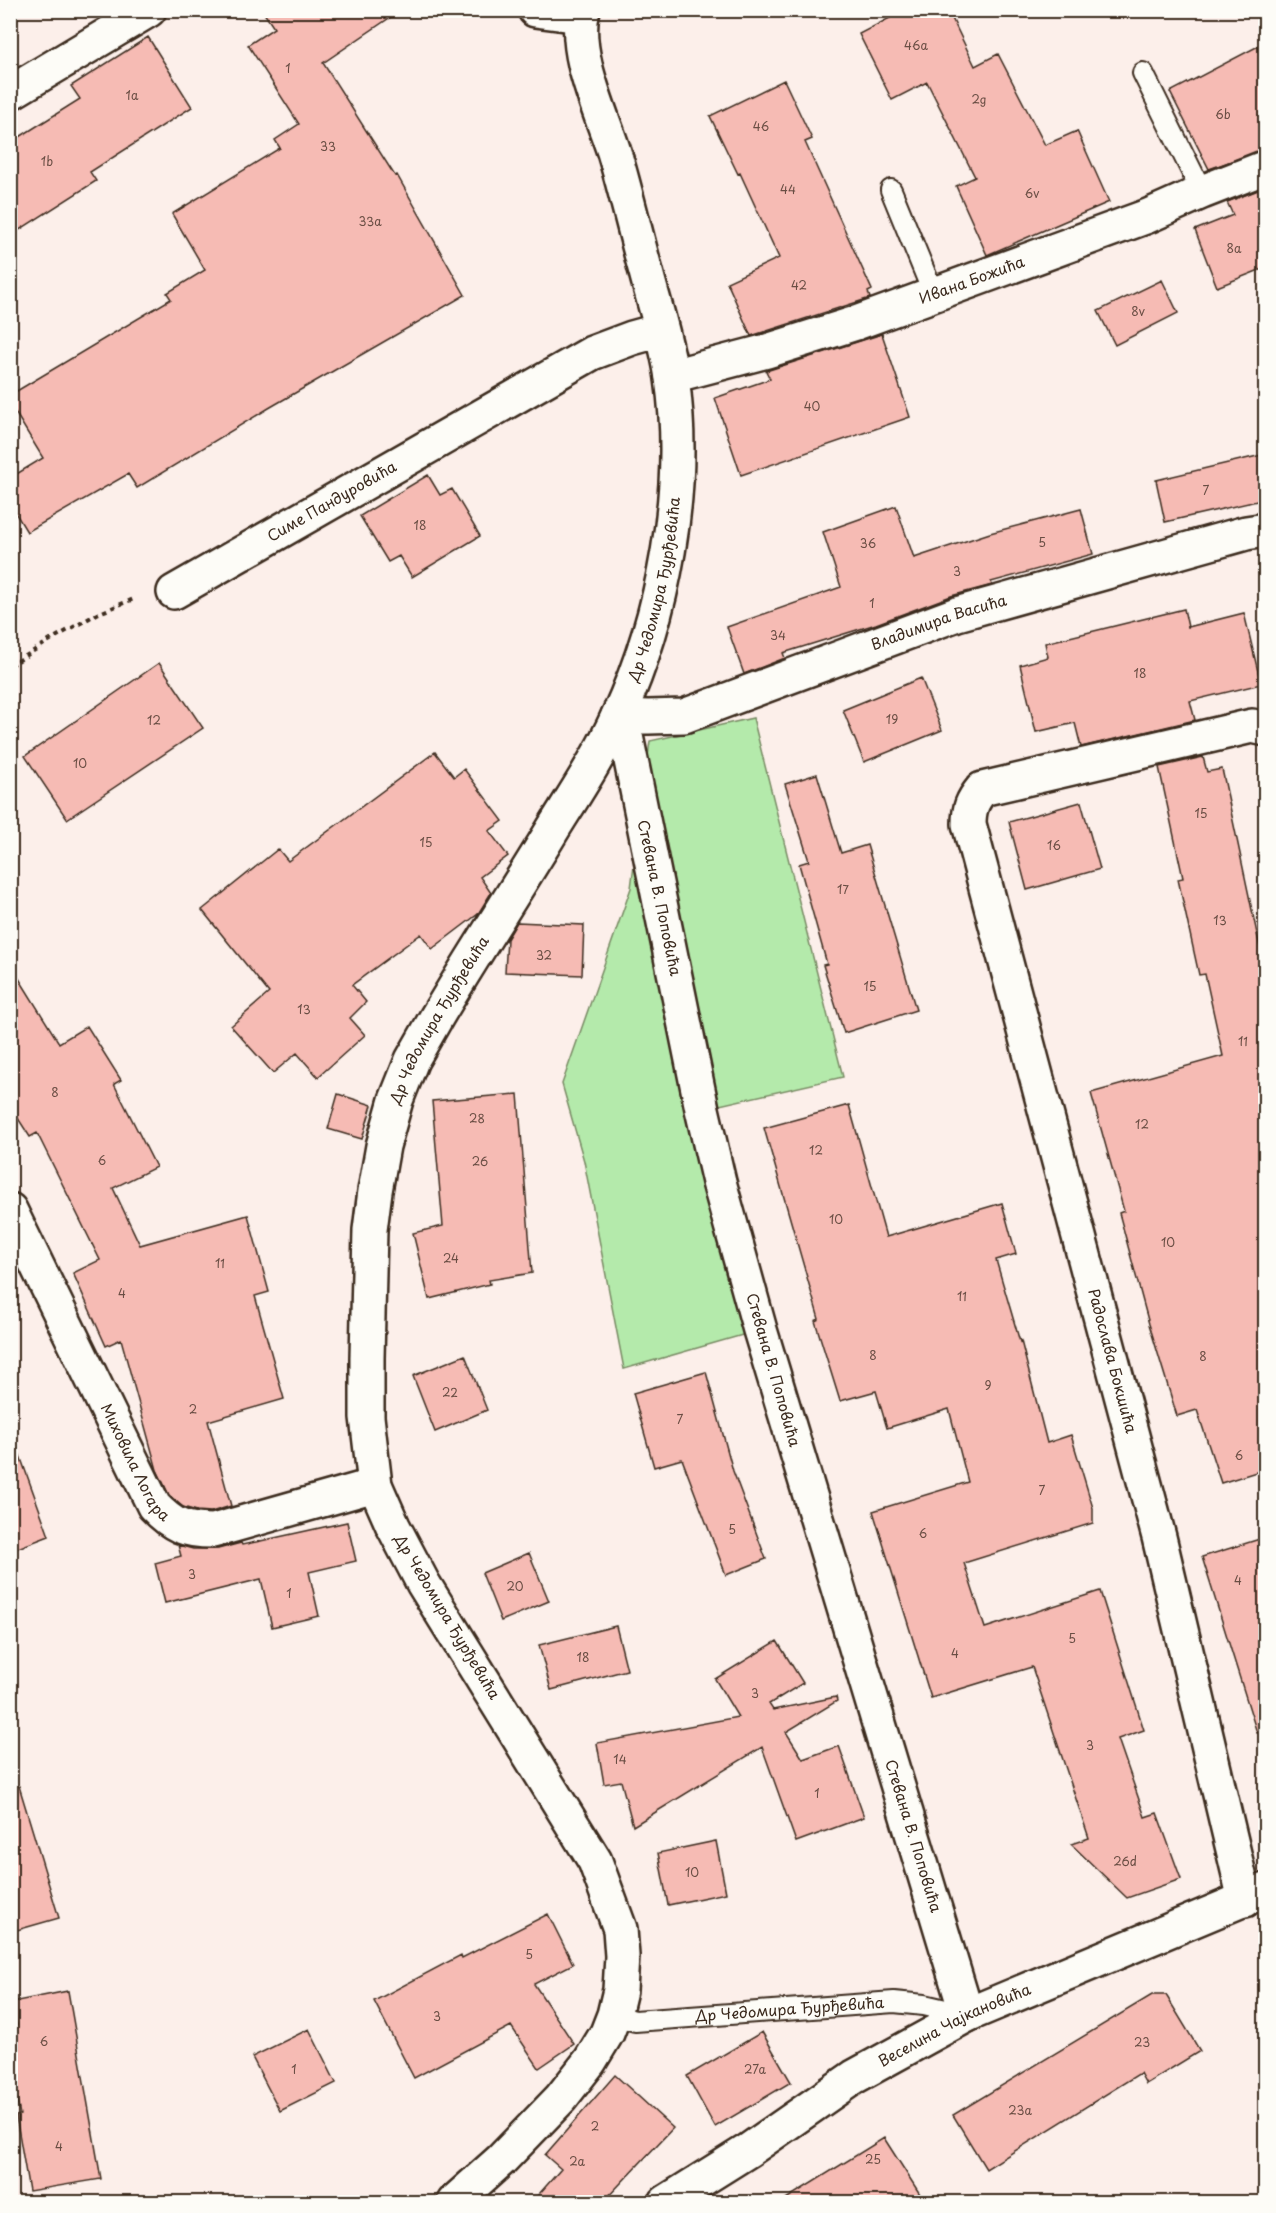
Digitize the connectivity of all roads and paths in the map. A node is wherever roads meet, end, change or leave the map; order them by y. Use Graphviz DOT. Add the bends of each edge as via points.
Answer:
graph roads {
  1 [pos="149,10"];
  2 [pos="535,10"];
  3 [pos="582,13"];
  4 [pos="1143,73"];
  5 [pos="10,93"];
  6 [pos="1266,167"];
  7 [pos="891,190"];
  8 [pos="1202,192"];
  9 [pos="934,295"];
  10 [pos="661,330"];
  11 [pos="672,376"];
  12 [pos="1266,530"];
  13 [pos="174,592"];
  14 [pos="10,666"];
  15 [pos="618,716"];
  16 [pos="1266,729"];
  17 [pos="10,1210"];
  18 [pos="375,1485"];
  19 [pos="1255,1895"];
  20 [pos="614,2015"];
  21 [pos="967,2016"];
  22 [pos="454,2202"];
  23 [pos="666,2202"];
  1 -- 5 [label="street"];
  2 -- 3 [label="street"];
  3 -- 10 [label="street, Др Чедомира Ђурђевића" via="581,39 587,73 614,152"];
  4 -- 8 [label="lane"];
  6 -- 8 [label="street, Ивана Божића"];
  7 -- 9 [label="lane"];
  8 -- 9 [label="street, Ивана Божића" via="1148,216"];
  9 -- 11 [label="street, Ивана Божића" via="767,351"];
  10 -- 11 [label="street, Др Чедомира Ђурђевића"];
  10 -- 13 [label="street, Симе Пандуровића" via="592,353"];
  11 -- 15 [label="street, Др Чедомира Ђурђевића" via="677,450 664,579 654,619"];
  12 -- 15 [label="street, Владимира Васића" via="957,614 684,716"];
  13 -- 14 [label="path" via="166,581 52,639"];
  15 -- 18 [label="street, Др Чедомира Ђурђевића" via="592,766 412,1060 396,1100 383,1146 370,1230 367,1417"];
  15 -- 21 [label="street, Стевана В. Поповића" via="625,731 723,1194 760,1330"];
  16 -- 19 [label="street, Радослава Бокшића" via="1252,726 982,789 971,803 969,824"];
  17 -- 18 [label="street, Миховила Логара" via="154,1506 169,1522 187,1529 213,1531"];
  18 -- 20 [label="street, Др Чедомира Ђурђевића" via="423,1583 595,1861 620,1929 620,1990"];
  19 -- 21 [label="street, Веселина Чајкановића"];
  20 -- 21 [label="lane, Др Чедомира Ђурђевића" via="635,2021 894,2002"];
  20 -- 22 [label="street, Др Чедомира Ђурђевића" via="590,2061 561,2098"];
  21 -- 23 [label="street, Веселина Чајкановића" via="854,2078"];
}
